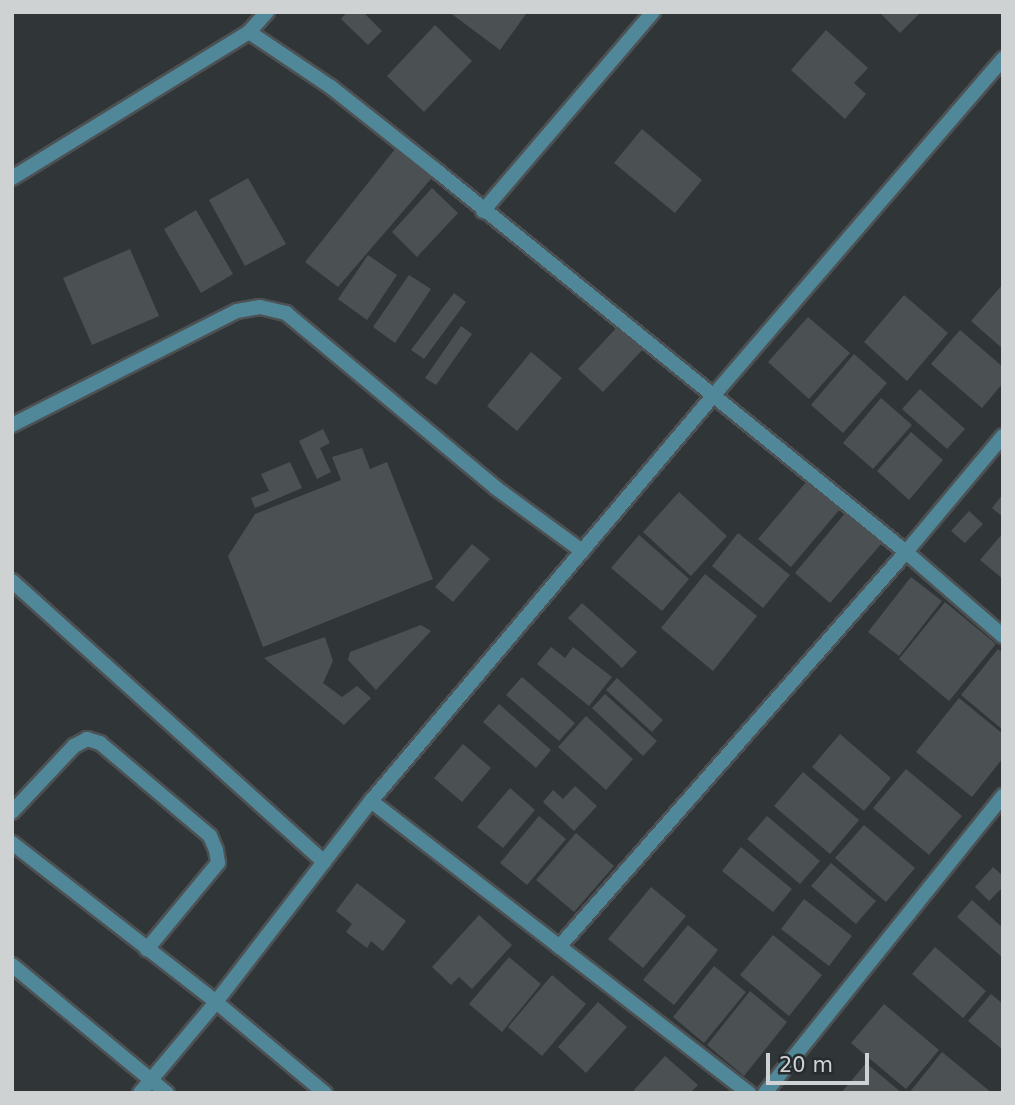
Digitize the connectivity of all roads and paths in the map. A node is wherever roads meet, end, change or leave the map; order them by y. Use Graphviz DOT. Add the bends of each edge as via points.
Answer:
graph roads {
  1 [pos="267,12"];
  2 [pos="653,12"];
  3 [pos="249,32"];
  4 [pos="1003,59"];
  5 [pos="12,178"];
  6 [pos="483,211"];
  7 [pos="713,396"];
  8 [pos="12,425"];
  9 [pos="1003,436"];
  10 [pos="582,551"];
  11 [pos="906,552"];
  12 [pos="12,581"];
  13 [pos="1003,636"];
  14 [pos="1003,796"];
  15 [pos="371,801"];
  16 [pos="12,813"];
  17 [pos="12,843"];
  18 [pos="324,862"];
  19 [pos="559,947"];
  20 [pos="147,948"];
  21 [pos="12,965"];
  22 [pos="216,1002"];
  23 [pos="151,1079"];
  24 [pos="140,1093"];
  25 [pos="167,1093"];
  26 [pos="325,1093"];
  27 [pos="749,1093"];
  28 [pos="765,1093"];
  1 -- 3 [label="street"];
  2 -- 6 [label="street"];
  3 -- 5 [label="street"];
  3 -- 6 [label="street" via="331,87"];
  4 -- 7 [label="street"];
  6 -- 7 [label="street"];
  7 -- 10 [label="street"];
  7 -- 11 [label="street"];
  8 -- 10 [label="street" via="237,311 260,307 286,313 496,488"];
  9 -- 11 [label="street"];
  10 -- 15 [label="street"];
  11 -- 13 [label="street"];
  11 -- 19 [label="street"];
  12 -- 18 [label="street"];
  14 -- 28 [label="street"];
  15 -- 18 [label="street"];
  15 -- 19 [label="street"];
  16 -- 20 [label="street" via="74,746 87,739 100,743 210,836 218,863"];
  17 -- 20 [label="street"];
  18 -- 22 [label="street"];
  19 -- 27 [label="street"];
  20 -- 22 [label="street"];
  21 -- 23 [label="street"];
  22 -- 23 [label="street"];
  22 -- 26 [label="street"];
  23 -- 24 [label="street"];
  23 -- 25 [label="street"];
}
